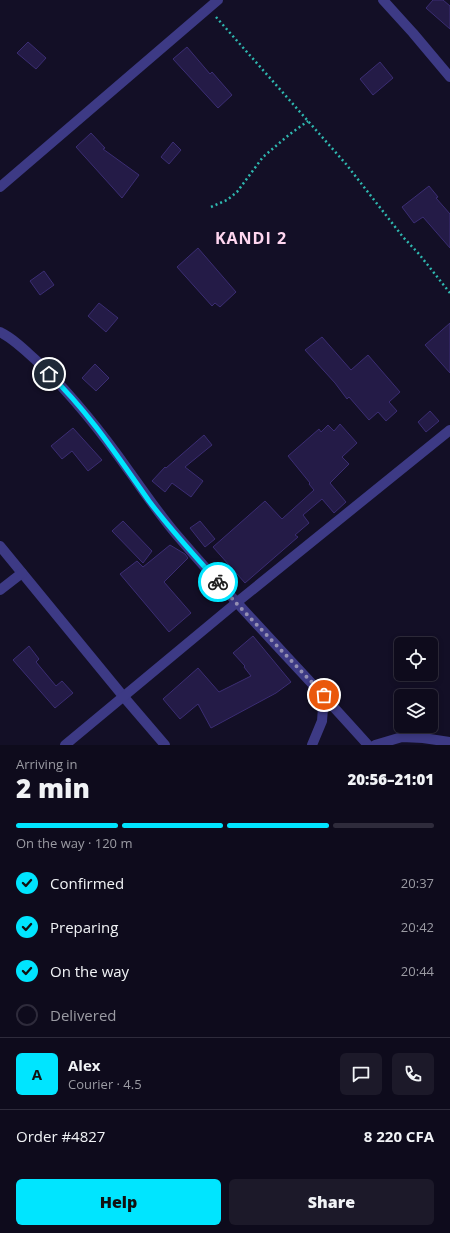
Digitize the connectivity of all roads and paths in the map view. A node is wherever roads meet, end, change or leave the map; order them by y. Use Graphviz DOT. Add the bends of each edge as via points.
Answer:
graph roads {
  1 [pos="218,0"];
  2 [pos="383,0"];
  3 [pos="208,8"];
  4 [pos="450,77"];
  5 [pos="308,121"];
  6 [pos="0,187"];
  7 [pos="211,207"];
  8 [pos="450,293"];
  9 [pos="0,332"];
  10 [pos="450,430"];
  11 [pos="0,546"];
  12 [pos="22,573"];
  13 [pos="0,590"];
  14 [pos="236,603"];
  15 [pos="324,695"];
  16 [pos="123,696"];
  17 [pos="450,742"];
  18 [pos="64,745"];
  19 [pos="165,745"];
  20 [pos="312,745"];
  21 [pos="368,745"];
  22 [pos="375,745"];
  1 -- 3 [label="street"];
  2 -- 4 [label="street"];
  3 -- 5 [label="path"];
  3 -- 6 [label="street"];
  5 -- 7 [label="path" via="263,157 237,192"];
  5 -- 8 [label="path"];
  9 -- 14 [label="street" via="31,356 58,383 129,471 150,502"];
  10 -- 14 [label="street"];
  11 -- 12 [label="street"];
  12 -- 13 [label="street"];
  12 -- 16 [label="street"];
  14 -- 15 [label="street"];
  14 -- 16 [label="street"];
  15 -- 20 [label="street" via="322,720"];
  15 -- 21 [label="street"];
  16 -- 18 [label="street"];
  16 -- 19 [label="street"];
  17 -- 22 [label="street" via="402,737"];
}
